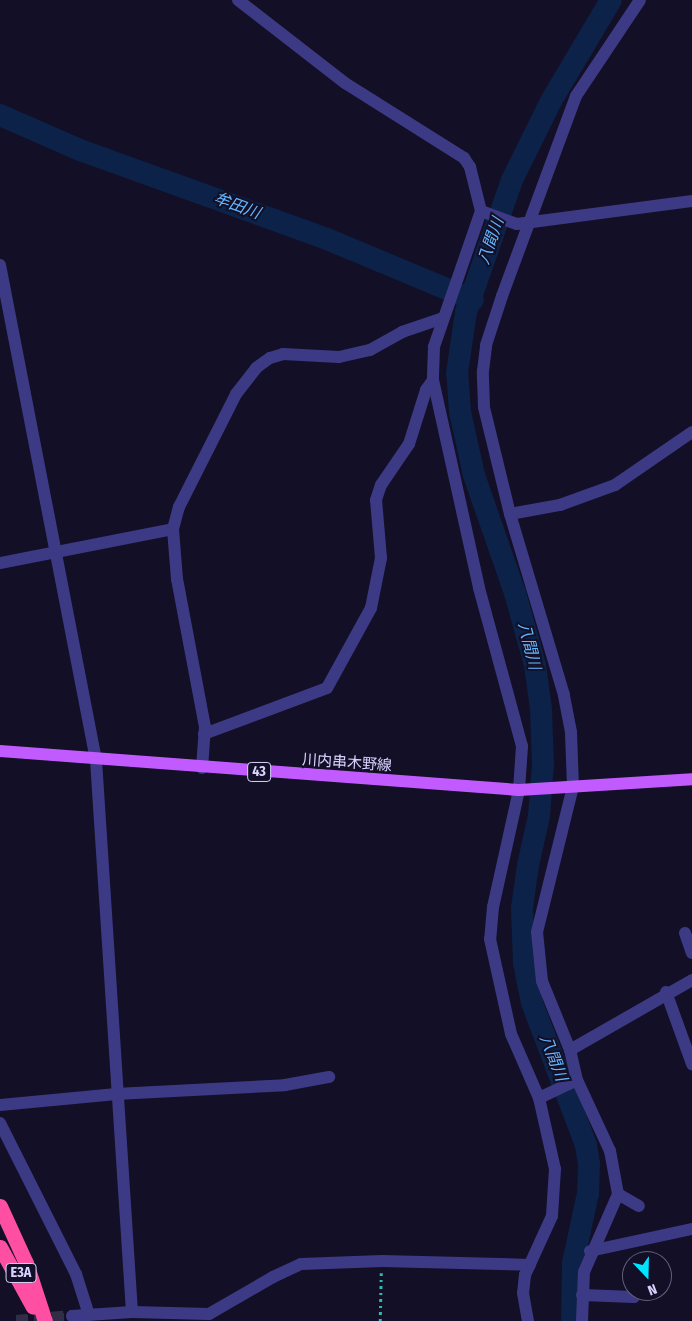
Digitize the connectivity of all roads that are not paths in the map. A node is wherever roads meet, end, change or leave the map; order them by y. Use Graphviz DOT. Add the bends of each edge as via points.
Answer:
graph roads {
  1 [pos="238,0"];
  2 [pos="640,0"];
  3 [pos="692,201"];
  4 [pos="484,212"];
  5 [pos="530,220"];
  6 [pos="0,265"];
  7 [pos="444,318"];
  8 [pos="433,380"];
  9 [pos="692,432"];
  10 [pos="510,514"];
  11 [pos="173,528"];
  12 [pos="56,552"];
  13 [pos="0,563"];
  14 [pos="204,734"];
  15 [pos="0,751"];
  16 [pos="96,760"];
  17 [pos="202,768"];
  18 [pos="692,779"];
  19 [pos="573,787"];
  20 [pos="519,790"];
  21 [pos="685,933"];
  22 [pos="692,953"];
  23 [pos="692,980"];
  24 [pos="666,992"];
  25 [pos="570,1050"];
  26 [pos="692,1064"];
  27 [pos="329,1077"];
  28 [pos="577,1080"];
  29 [pos="116,1094"];
  30 [pos="539,1098"];
  31 [pos="0,1105"];
  32 [pos="0,1123"];
  33 [pos="618,1194"];
  34 [pos="0,1206"];
  35 [pos="639,1206"];
  36 [pos="0,1225"];
  37 [pos="692,1229"];
  38 [pos="0,1247"];
  39 [pos="590,1251"];
  40 [pos="530,1265"];
  41 [pos="582,1295"];
  42 [pos="622,1297"];
  43 [pos="132,1312"];
  44 [pos="89,1315"];
  45 [pos="72,1316"];
  46 [pos="209,1317"];
  47 [pos="43,1321"];
  48 [pos="528,1321"];
  49 [pos="582,1321"];
  1 -- 4 [label="street" via="345,83 464,158 470,167"];
  2 -- 5 [label="street" via="576,96"];
  3 -- 5 [label="street"];
  4 -- 5 [label="street" via="517,224"];
  4 -- 7 [label="street"];
  5 -- 10 [label="street" via="491,328 483,370 484,407"];
  6 -- 12 [label="street"];
  7 -- 8 [label="street" via="434,347"];
  7 -- 11 [label="street" via="402,332 370,350 339,357 283,354 256,368 236,394 198,466"];
  8 -- 14 [label="street" via="426,390 409,444 381,485 376,500 381,558 371,608 327,688"];
  8 -- 20 [label="street" via="479,588 522,746"];
  9 -- 10 [label="street" via="615,484 560,505"];
  10 -- 19 [label="street" via="564,695 571,732"];
  11 -- 12 [label="street"];
  11 -- 14 [label="street" via="177,578"];
  12 -- 13 [label="street"];
  12 -- 16 [label="street"];
  14 -- 17 [label="street"];
  15 -- 16 [label="main road, 川内串木野線 / 43"];
  16 -- 17 [label="main road, 川内串木野線 / 43"];
  16 -- 29 [label="street"];
  17 -- 20 [label="main road, 川内串木野線 / 43"];
  18 -- 19 [label="main road, 川内串木野線 / 43"];
  19 -- 20 [label="main road, 川内串木野線 / 43"];
  19 -- 25 [label="street" via="537,932 542,981"];
  20 -- 30 [label="street" via="493,907 490,939 512,1034"];
  21 -- 22 [label="street"];
  23 -- 24 [label="street"];
  24 -- 25 [label="street"];
  24 -- 26 [label="street"];
  25 -- 28 [label="street"];
  27 -- 29 [label="street" via="286,1085"];
  28 -- 30 [label="street"];
  28 -- 33 [label="street" via="610,1152"];
  29 -- 31 [label="street"];
  29 -- 43 [label="street"];
  30 -- 40 [label="street" via="555,1169 556,1189 552,1216"];
  32 -- 44 [label="street" via="76,1274"];
  33 -- 35 [label="street"];
  33 -- 39 [label="street"];
  34 -- 47 [label="highway" via="26,1264"];
  36 -- 47 [label="highway, E3A"];
  37 -- 39 [label="street"];
  38 -- 47 [label="highway"];
  39 -- 41 [label="street"];
  40 -- 46 [label="street" via="382,1261 301,1264 273,1276"];
  40 -- 48 [label="street" via="523,1293"];
  41 -- 42 [label="street"];
  41 -- 49 [label="street"];
  43 -- 44 [label="street"];
  43 -- 46 [label="street"];
  44 -- 45 [label="street"];
}
